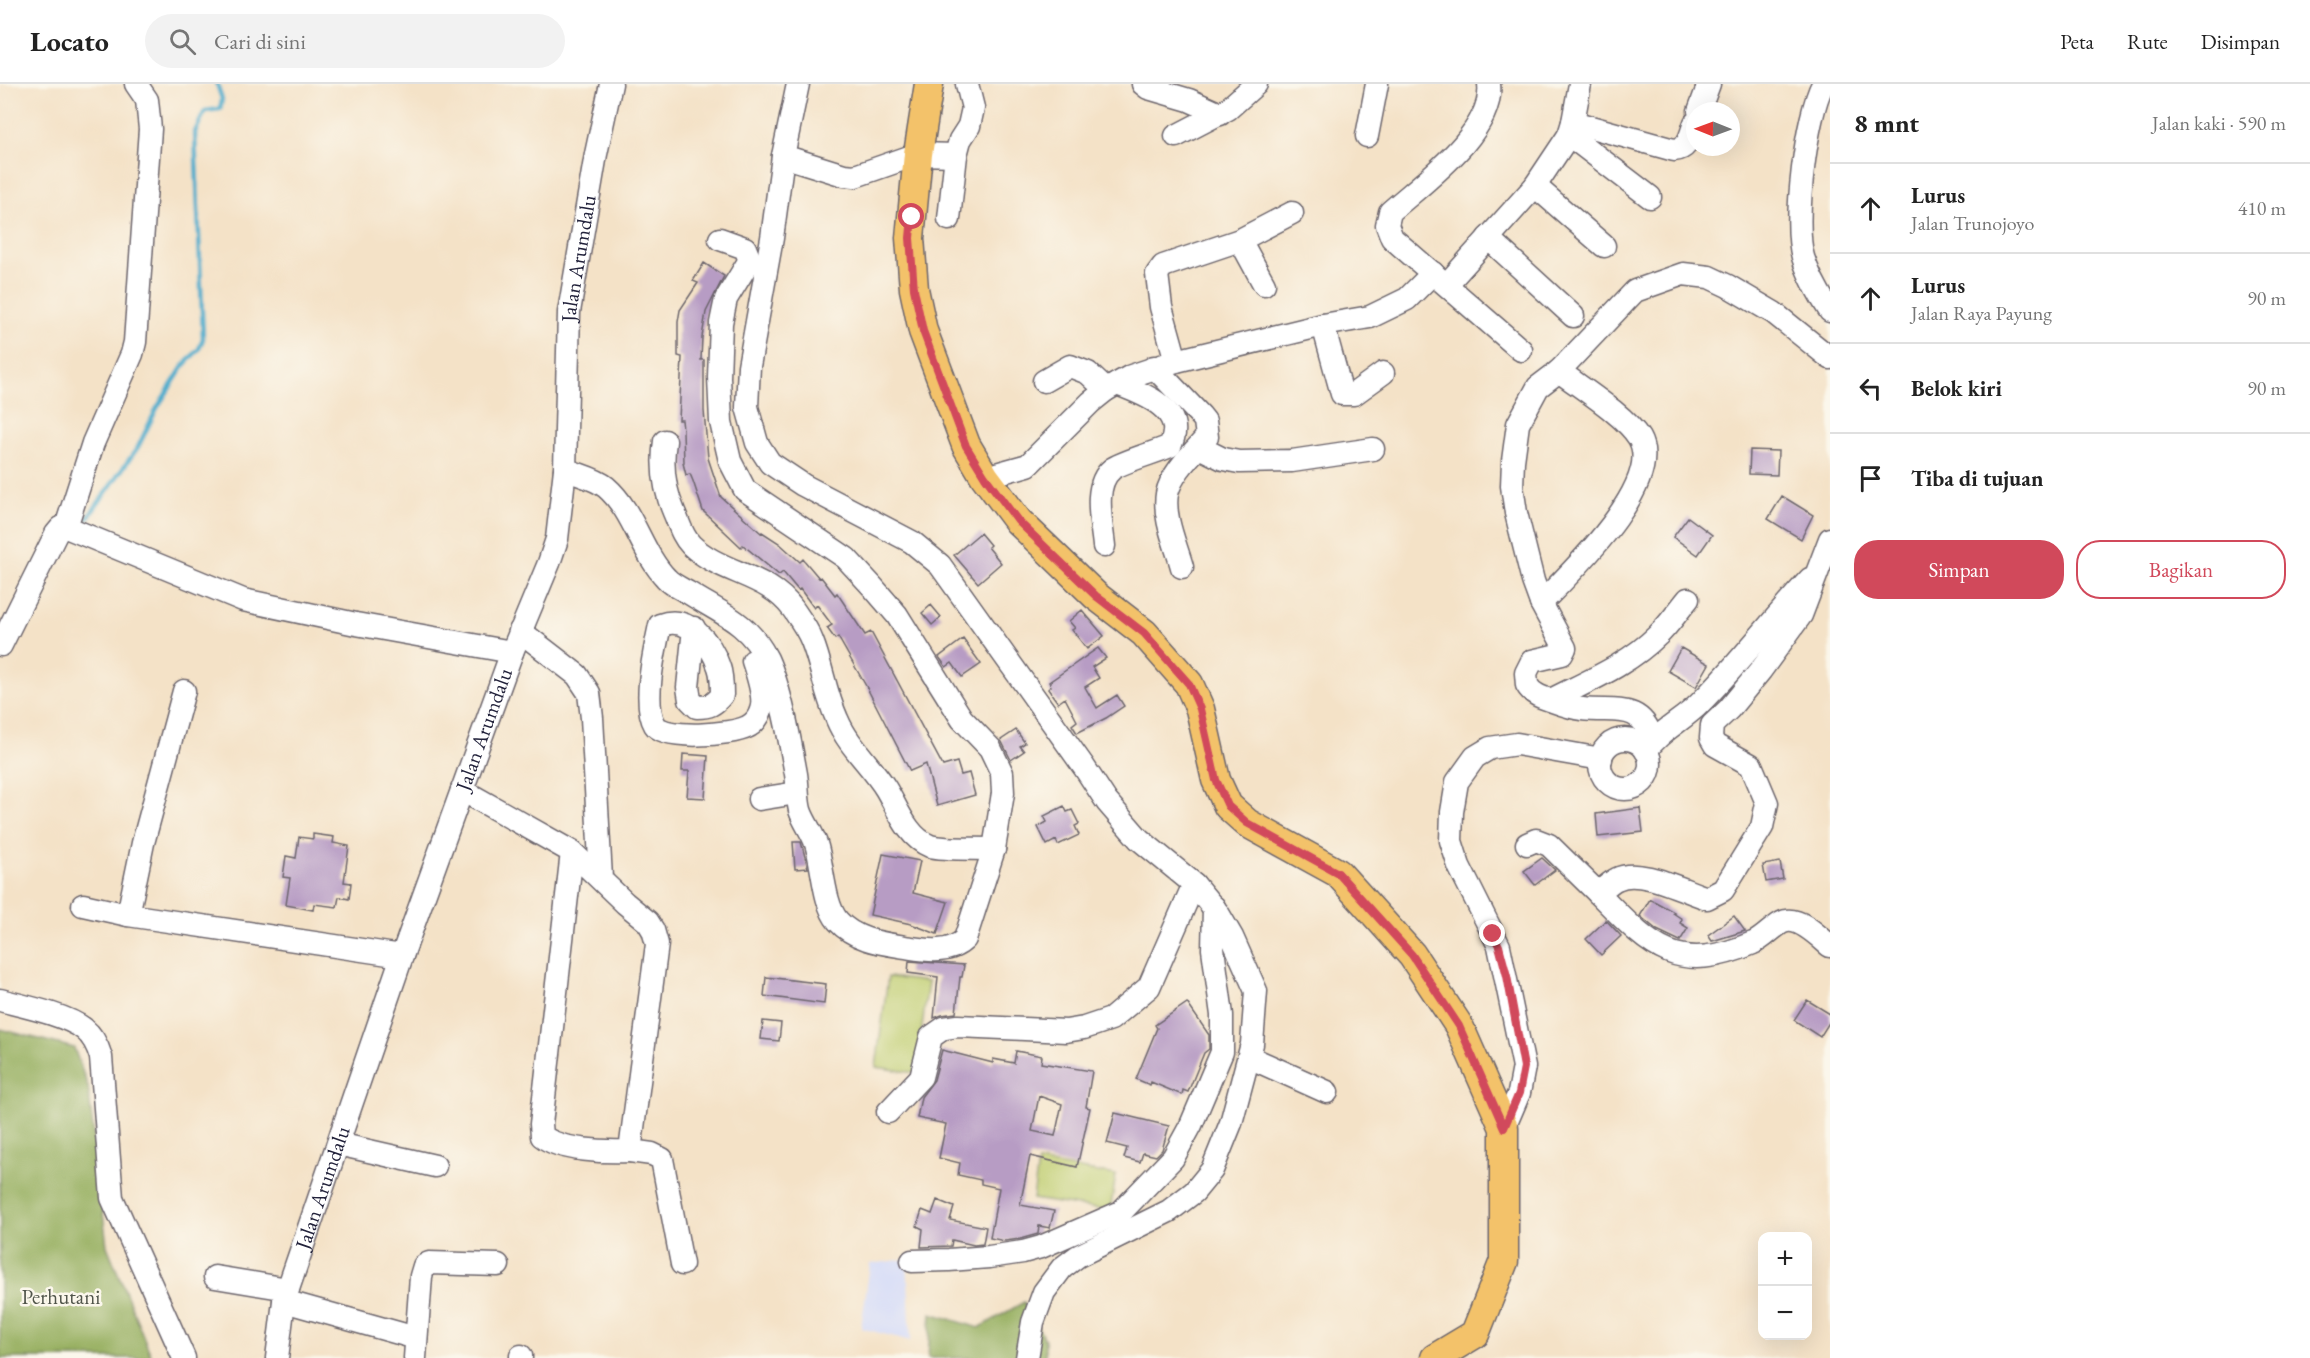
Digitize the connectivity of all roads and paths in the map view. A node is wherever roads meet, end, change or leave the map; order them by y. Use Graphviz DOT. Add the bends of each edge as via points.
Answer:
graph roads {
  1 [pos="136,84"];
  2 [pos="611,84"];
  3 [pos="798,84"];
  4 [pos="928,84"];
  5 [pos="967,84"];
  6 [pos="1143,84"];
  7 [pos="1256,84"];
  8 [pos="1377,84"];
  9 [pos="1489,84"];
  10 [pos="1580,84"];
  11 [pos="1709,84"];
  12 [pos="1823,84"];
  13 [pos="1702,102"];
  14 [pos="1220,114"];
  15 [pos="1571,128"];
  16 [pos="1176,136"];
  17 [pos="1367,136"];
  18 [pos="1686,146"];
  19 [pos="918,154"];
  20 [pos="956,155"];
  21 [pos="783,156"];
  22 [pos="1535,186"];
  23 [pos="1650,197"];
  24 [pos="1292,213"];
  25 [pos="949,219"];
  26 [pos="720,238"];
  27 [pos="1488,238"];
  28 [pos="1240,240"];
  29 [pos="1604,246"];
  30 [pos="1440,279"];
  31 [pos="1264,284"];
  32 [pos="1830,311"];
  33 [pos="1573,316"];
  34 [pos="1323,325"];
  35 [pos="1521,350"];
  36 [pos="1830,358"];
  37 [pos="1176,360"];
  38 [pos="1154,367"];
  39 [pos="1559,371"];
  40 [pos="1383,373"];
  41 [pos="1044,381"];
  42 [pos="1112,387"];
  43 [pos="665,441"];
  44 [pos="1199,447"];
  45 [pos="1373,448"];
  46 [pos="565,469"];
  47 [pos="985,477"];
  48 [pos="66,527"];
  49 [pos="1830,539"];
  50 [pos="1104,546"];
  51 [pos="1182,567"];
  52 [pos="1817,571"];
  53 [pos="1688,599"];
  54 [pos="1541,603"];
  55 [pos="726,613"];
  56 [pos="694,628"];
  57 [pos="520,631"];
  58 [pos="1,645"];
  59 [pos="512,652"];
  60 [pos="184,691"];
  61 [pos="1551,700"];
  62 [pos="1650,746"];
  63 [pos="1601,759"];
  64 [pos="462,790"];
  65 [pos="797,793"];
  66 [pos="759,799"];
  67 [pos="1527,844"];
  68 [pos="994,849"];
  69 [pos="572,852"];
  70 [pos="601,878"];
  71 [pos="1194,884"];
  72 [pos="1598,893"];
  73 [pos="83,905"];
  74 [pos="1214,907"];
  75 [pos="128,915"];
  76 [pos="1830,946"];
  77 [pos="402,956"];
  78 [pos="0,1000"];
  79 [pos="1249,1056"];
  80 [pos="1328,1092"];
  81 [pos="888,1112"];
  82 [pos="1504,1128"];
  83 [pos="338,1144"];
  84 [pos="630,1151"];
  85 [pos="435,1166"];
  86 [pos="912,1261"];
  87 [pos="682,1264"];
  88 [pos="498,1265"];
  89 [pos="215,1277"];
  90 [pos="286,1295"];
  91 [pos="416,1348"];
  92 [pos="184,1358"];
  93 [pos="277,1358"];
  94 [pos="1027,1358"];
  95 [pos="1435,1358"];
  1 -- 48 [label="street" via="147,100 150,129 135,342 93,443"];
  2 -- 46 [label="street, Jalan Arumdalu" via="569,312"];
  3 -- 21 [label="street"];
  4 -- 19 [label="main road"];
  5 -- 20 [label="street" via="973,108"];
  6 -- 14 [label="street"];
  7 -- 14 [label="street"];
  8 -- 17 [label="street"];
  9 -- 30 [label="street" via="1487,106 1461,147 1387,219 1392,238"];
  10 -- 15 [label="street"];
  11 -- 13 [label="street"];
  12 -- 32 [label="street" via="1813,113 1803,168 1800,227 1803,255 1813,284"];
  14 -- 16 [label="street"];
  15 -- 18 [label="street" via="1674,150"];
  15 -- 22 [label="street"];
  15 -- 23 [label="street"];
  19 -- 20 [label="street"];
  19 -- 21 [label="street" via="855,176"];
  19 -- 47 [label="main road" via="910,238 914,289 923,331 966,446"];
  20 -- 25 [label="street"];
  21 -- 71 [label="street" via="749,366 747,407 757,442 770,463 803,485 912,542 940,565 1107,802 1138,839"];
  22 -- 27 [label="street"];
  22 -- 29 [label="street"];
  24 -- 28 [label="street"];
  26 -- 68 [label="street" via="745,248 748,258 726,299 721,323 719,377 730,461 745,490 846,558 871,585 897,615 962,719 990,748 1002,773 1003,794"];
  27 -- 30 [label="street"];
  27 -- 33 [label="street"];
  28 -- 31 [label="street"];
  28 -- 37 [label="street" via="1163,266 1157,274 1161,307"];
  30 -- 34 [label="street" via="1389,309"];
  30 -- 35 [label="street"];
  34 -- 37 [label="street"];
  34 -- 40 [label="street" via="1342,394 1354,394"];
  36 -- 39 [label="street" via="1774,313 1728,286 1709,277 1683,274 1635,291"];
  37 -- 38 [label="street"];
  38 -- 42 [label="street"];
  38 -- 44 [label="street" via="1205,422 1207,436"];
  39 -- 54 [label="street" via="1538,387 1527,406 1518,424 1513,461 1516,513"];
  39 -- 54 [label="street" via="1628,424 1640,440 1643,453 1636,487 1617,518"];
  41 -- 42 [label="street" via="1070,366"];
  42 -- 47 [label="street" via="1028,465"];
  42 -- 50 [label="street" via="1140,392 1167,411 1176,425 1176,435 1170,446 1113,468 1106,478 1099,497"];
  43 -- 68 [label="street" via="663,475 683,533 707,557 764,583 792,608 812,639 838,722 883,784 905,824 919,840 932,846"];
  44 -- 45 [label="street" via="1239,462 1292,461"];
  44 -- 51 [label="street" via="1168,492 1167,509"];
  46 -- 55 [label="street" via="608,489 667,580"];
  46 -- 57 [label="street, Jalan Arumdalu" via="556,539"];
  47 -- 82 [label="main road" via="1018,521 1096,596 1144,633 1189,684 1200,709 1216,780 1228,806 1247,823 1338,873 1412,955 1459,1026"];
  48 -- 58 [label="street" via="56,534"];
  48 -- 59 [label="street" via="243,600"];
  49 -- 52 [label="street"];
  52 -- 62 [label="street" via="1700,704"];
  52 -- 72 [label="street" via="1800,615 1761,670 1712,725 1715,745 1751,765 1767,803 1762,827 1723,890 1707,898 1643,876 1629,875 1617,878"];
  53 -- 61 [label="street" via="1635,656"];
  54 -- 61 [label="street" via="1565,648 1562,654 1532,661 1526,674 1527,685"];
  55 -- 56 [label="street" via="748,648 758,675 763,708 747,728 716,735 663,732 655,724 650,680 660,625 679,623"];
  55 -- 65 [label="street" via="755,639 768,661 781,705"];
  57 -- 59 [label="street, Jalan Arumdalu"];
  57 -- 70 [label="street" via="570,668 589,693"];
  59 -- 64 [label="street, Jalan Arumdalu"];
  60 -- 75 [label="street"];
  61 -- 62 [label="street" via="1584,710 1633,713 1645,720"];
  62 -- 63 [label="street" via="1621,740 1612,743"];
  62 -- 63 [label="street" via="1645,780 1629,789 1610,785 1600,768"];
  63 -- 82 [label="street" via="1517,744 1491,748 1475,757 1456,782 1452,841 1459,866 1499,946 1524,1067 1519,1093"];
  64 -- 69 [label="street"];
  64 -- 77 [label="street, Jalan Arumdalu"];
  65 -- 66 [label="street"];
  65 -- 68 [label="street" via="807,828 817,844 831,909 837,920 859,937 920,950 945,950 960,944 965,939"];
  67 -- 72 [label="street" via="1536,840 1549,844"];
  69 -- 70 [label="street"];
  69 -- 84 [label="street" via="542,1136 569,1147"];
  70 -- 84 [label="street" via="648,922 657,944"];
  71 -- 74 [label="street"];
  71 -- 81 [label="street" via="1149,987 1111,1019 1066,1031 944,1028 931,1037 921,1077"];
  72 -- 76 [label="street" via="1661,950 1689,958 1725,955 1757,942 1789,920 1799,922"];
  73 -- 75 [label="street"];
  74 -- 79 [label="street" via="1256,992"];
  74 -- 86 [label="street" via="1213,949 1222,1015 1222,1052 1173,1158 1121,1212 1041,1247 989,1257"];
  75 -- 77 [label="street"];
  77 -- 83 [label="street, Jalan Arumdalu"];
  78 -- 92 [label="street" via="73,1022 86,1030 97,1045 112,1198"];
  79 -- 80 [label="street"];
  79 -- 94 [label="street" via="1231,1123 1212,1170 1194,1192 1169,1211 1078,1256 1062,1268 1044,1292 1033,1322"];
  82 -- 95 [label="main road" via="1504,1261 1475,1334"];
  83 -- 85 [label="street"];
  83 -- 90 [label="street, Jalan Arumdalu"];
  84 -- 87 [label="street" via="662,1159"];
  88 -- 91 [label="street" via="424,1266"];
  89 -- 90 [label="street"];
  90 -- 91 [label="street"];
  90 -- 93 [label="street, Jalan Arumdalu"];
}
